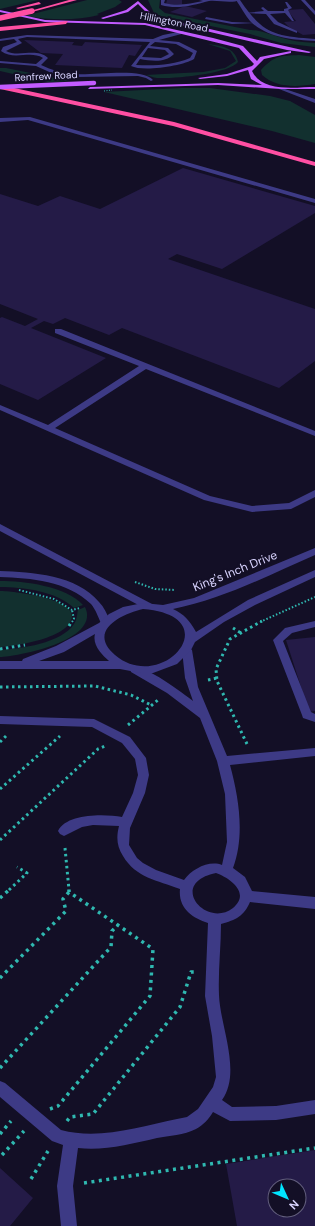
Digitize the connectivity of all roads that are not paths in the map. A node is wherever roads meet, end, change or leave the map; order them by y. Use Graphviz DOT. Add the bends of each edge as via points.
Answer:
graph roads {
  1 [pos="51,0"];
  2 [pos="75,0"];
  3 [pos="163,0"];
  4 [pos="201,0"];
  5 [pos="238,0"];
  6 [pos="303,0"];
  7 [pos="138,1"];
  8 [pos="208,1"];
  9 [pos="286,3"];
  10 [pos="263,8"];
  11 [pos="0,12"];
  12 [pos="286,12"];
  13 [pos="248,13"];
  14 [pos="266,13"];
  15 [pos="315,14"];
  16 [pos="0,18"];
  17 [pos="206,18"];
  18 [pos="293,20"];
  19 [pos="66,22"];
  20 [pos="80,22"];
  21 [pos="254,23"];
  22 [pos="0,29"];
  23 [pos="183,32"];
  24 [pos="295,32"];
  25 [pos="56,34"];
  26 [pos="15,38"];
  27 [pos="0,40"];
  28 [pos="153,40"];
  29 [pos="315,40"];
  30 [pos="147,47"];
  31 [pos="309,52"];
  32 [pos="315,52"];
  33 [pos="139,58"];
  34 [pos="0,62"];
  35 [pos="37,65"];
  36 [pos="254,65"];
  37 [pos="151,80"];
  38 [pos="0,83"];
  39 [pos="0,87"];
  40 [pos="271,87"];
  41 [pos="281,88"];
  42 [pos="315,88"];
  43 [pos="0,92"];
  44 [pos="315,102"];
  45 [pos="0,120"];
  46 [pos="228,132"];
  47 [pos="254,139"];
  48 [pos="315,157"];
  49 [pos="315,164"];
  50 [pos="315,201"];
  51 [pos="58,331"];
  52 [pos="145,366"];
  53 [pos="0,407"];
  54 [pos="49,428"];
  55 [pos="315,434"];
  56 [pos="315,493"];
  57 [pos="0,527"];
  58 [pos="315,551"];
  59 [pos="315,573"];
  60 [pos="0,574"];
  61 [pos="148,606"];
  62 [pos="162,608"];
  63 [pos="104,623"];
  64 [pos="315,624"];
  65 [pos="189,645"];
  66 [pos="21,664"];
  67 [pos="0,665"];
  68 [pos="120,665"];
  69 [pos="135,669"];
  70 [pos="203,715"];
  71 [pos="315,718"];
  72 [pos="0,720"];
  73 [pos="315,752"];
  74 [pos="223,761"];
  75 [pos="124,823"];
  76 [pos="64,831"];
  77 [pos="226,870"];
  78 [pos="186,886"];
  79 [pos="246,896"];
  80 [pos="315,903"];
  81 [pos="214,919"];
  82 [pos="0,1088"];
  83 [pos="213,1103"];
  84 [pos="315,1107"];
  85 [pos="64,1138"];
  86 [pos="69,1226"];
  1 -- 11 [label="highway"];
  2 -- 16 [label="highway, bridge"];
  3 -- 8 [label="street" via="162,4 169,6 201,4"];
  4 -- 8 [label="street"];
  5 -- 8 [label="street"];
  5 -- 13 [label="street"];
  6 -- 15 [label="street"];
  7 -- 20 [label="main road" via="131,10 123,13"];
  7 -- 31 [label="main road, Hillington Road" via="150,14 160,19"];
  9 -- 12 [label="street" via="290,8 285,10"];
  10 -- 14 [label="street"];
  11 -- 19 [label="main road" via="38,20"];
  12 -- 14 [label="street"];
  12 -- 18 [label="street"];
  13 -- 14 [label="street"];
  13 -- 21 [label="street"];
  14 -- 24 [label="street" via="276,24"];
  17 -- 21 [label="street"];
  19 -- 20 [label="main road"];
  19 -- 22 [label="highway"];
  20 -- 23 [label="main road, Hillington Road" via="146,24"];
  21 -- 29 [label="street" via="275,33"];
  23 -- 28 [label="street"];
  23 -- 36 [label="main road, Hillington Road" via="236,45 244,49"];
  25 -- 28 [label="street"];
  26 -- 27 [label="street"];
  26 -- 28 [label="street" via="27,36"];
  26 -- 35 [label="street" via="20,42 3,51 6,54 46,58"];
  28 -- 30 [label="street"];
  28 -- 33 [label="street" via="189,47 195,52 194,56 184,63 173,65 133,66"];
  30 -- 33 [label="street"];
  30 -- 33 [label="street" via="166,49 172,54 160,59"];
  31 -- 32 [label="main road"];
  31 -- 36 [label="main road, Renfrew Road" via="275,54 262,58"];
  34 -- 35 [label="street"];
  35 -- 37 [label="street" via="58,74 138,75"];
  36 -- 37 [label="main road, Renfrew Road" via="220,76"];
  36 -- 40 [label="main road, Hillington Road" via="250,71 253,78"];
  37 -- 39 [label="main road, Renfrew Road, bridge"];
  38 -- 46 [label="highway" via="125,107"];
  39 -- 49 [label="highway" via="219,135"];
  40 -- 41 [label="main road, Renfrew Road"];
  40 -- 43 [label="main road, Renfrew Road" via="187,84"];
  41 -- 42 [label="main road, Renfrew Road"];
  41 -- 44 [label="street"];
  45 -- 50 [label="street" via="28,118"];
  47 -- 48 [label="highway"];
  51 -- 52 [label="street"];
  52 -- 54 [label="street"];
  52 -- 55 [label="street"];
  53 -- 54 [label="street"];
  54 -- 56 [label="street" via="207,498 252,509 291,506"];
  57 -- 61 [label="street"];
  58 -- 62 [label="street, King's Inch Drive" via="221,592 196,601"];
  59 -- 65 [label="street, King's Inch Drive" via="246,604 212,624"];
  60 -- 63 [label="street" via="30,576 66,584 95,602"];
  61 -- 62 [label="street, King's Inch Drive"];
  61 -- 63 [label="street, King's Inch Drive" via="120,611"];
  62 -- 65 [label="street, King's Inch Drive" via="175,613 185,621 190,630"];
  63 -- 66 [label="street, King's Inch Drive" via="60,649"];
  63 -- 68 [label="street, King's Inch Drive" via="98,637 100,648"];
  64 -- 71 [label="street" via="289,630 278,640 307,715"];
  65 -- 69 [label="street, King's Inch Drive" via="179,659 167,666"];
  65 -- 70 [label="street" via="192,684"];
  66 -- 67 [label="street, King's Inch Drive"];
  66 -- 68 [label="street, King's Inch Drive"];
  68 -- 69 [label="street, King's Inch Drive"];
  69 -- 70 [label="street" via="171,690"];
  70 -- 74 [label="street"];
  72 -- 75 [label="street" via="94,723 118,734 135,748 144,768 145,778"];
  73 -- 74 [label="street"];
  74 -- 77 [label="street" via="232,814 232,853"];
  75 -- 76 [label="street" via="113,820 86,820"];
  75 -- 78 [label="street" via="123,844 133,862 153,874"];
  77 -- 78 [label="street" via="205,869 191,878"];
  77 -- 79 [label="street" via="240,879 245,887"];
  78 -- 81 [label="street" via="187,899 195,912"];
  79 -- 80 [label="street"];
  79 -- 81 [label="street" via="244,904 230,917"];
  81 -- 83 [label="street" via="212,996 223,1077"];
  82 -- 85 [label="street"];
  83 -- 84 [label="street" via="230,1114 276,1113"];
  83 -- 85 [label="street" via="191,1123 177,1127 110,1140 89,1142"];
  85 -- 86 [label="street"];
}
